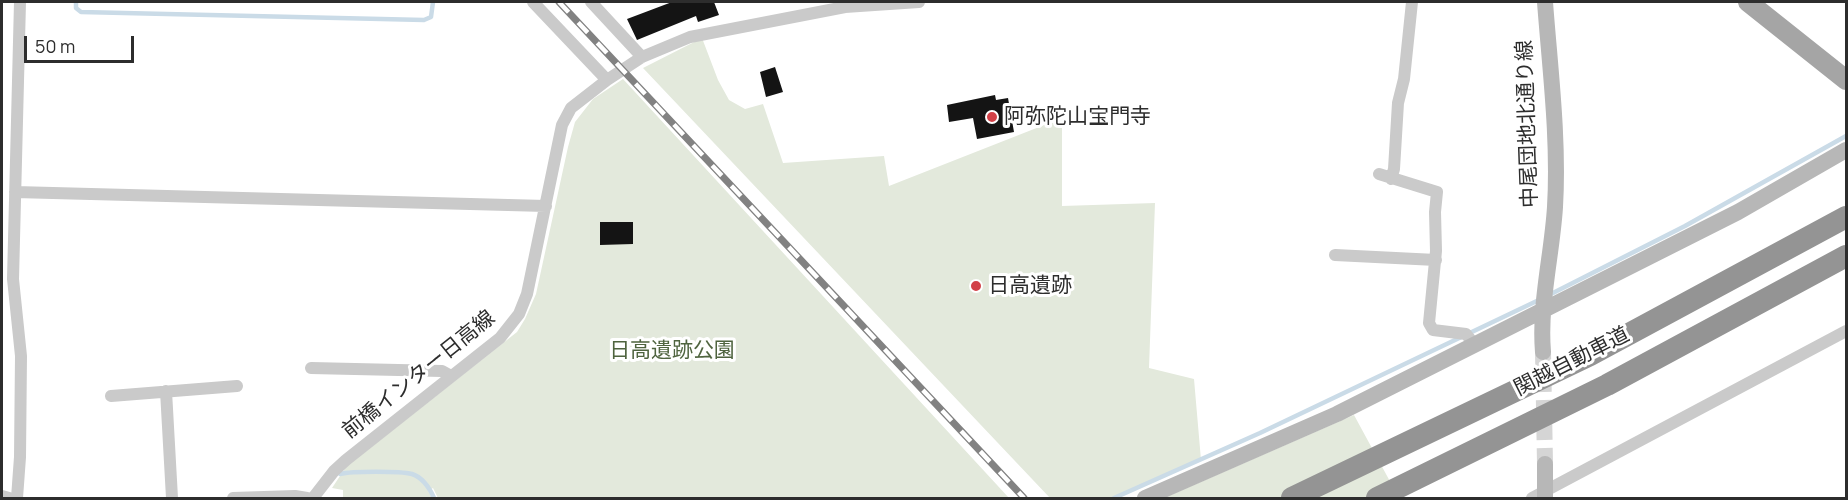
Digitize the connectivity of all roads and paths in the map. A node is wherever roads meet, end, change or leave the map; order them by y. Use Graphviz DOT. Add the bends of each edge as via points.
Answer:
graph roads {
  1 [pos="20,2"];
  2 [pos="533,2"];
  3 [pos="591,2"];
  4 [pos="919,2"];
  5 [pos="1412,2"];
  6 [pos="1545,2"];
  7 [pos="1748,2"];
  8 [pos="642,57"];
  9 [pos="607,80"];
  10 [pos="1846,80"];
  11 [pos="1846,150"];
  12 [pos="15,192"];
  13 [pos="546,206"];
  14 [pos="1846,217"];
  15 [pos="1335,255"];
  16 [pos="1846,256"];
  17 [pos="1436,260"];
  18 [pos="7,278"];
  19 [pos="1543,310"];
  20 [pos="1846,331"];
  21 [pos="1474,344"];
  22 [pos="1543,352"];
  23 [pos="310,368"];
  24 [pos="451,376"];
  25 [pos="237,386"];
  26 [pos="166,392"];
  27 [pos="111,396"];
  28 [pos="1545,464"];
  29 [pos="2,496"];
  30 [pos="1541,496"];
  31 [pos="9,498"];
  32 [pos="16,498"];
  33 [pos="172,498"];
  34 [pos="233,498"];
  35 [pos="307,498"];
  36 [pos="313,498"];
  37 [pos="1145,498"];
  38 [pos="1292,498"];
  39 [pos="1377,498"];
  1 -- 12 [label="street"];
  2 -- 9 [label="street"];
  3 -- 8 [label="street"];
  4 -- 8 [label="street, 前橋インター日高線" via="845,7 698,34"];
  5 -- 17 [label="street" via="1394,169 1385,176 1437,192"];
  6 -- 19 [label="street, 中尾団地北通り線" via="1556,172"];
  7 -- 10 [label="main road"];
  8 -- 9 [label="street, 前橋インター日高線"];
  9 -- 13 [label="street, 前橋インター日高線" via="577,102 565,118"];
  11 -- 19 [label="street" via="1738,212"];
  12 -- 13 [label="street"];
  12 -- 18 [label="street"];
  13 -- 24 [label="street, 前橋インター日高線" via="519,314 500,338"];
  14 -- 38 [label="highway, 関越自動車道" via="1590,355"];
  15 -- 17 [label="street"];
  16 -- 39 [label="highway, 関越自動車道" via="1607,385"];
  17 -- 21 [label="street" via="1430,327 1466,334"];
  18 -- 32 [label="street" via="21,356"];
  19 -- 21 [label="street"];
  19 -- 22 [label="street, 中尾団地北通り線"];
  20 -- 30 [label="street"];
  21 -- 37 [label="street" via="1337,414"];
  23 -- 24 [label="street" via="442,371"];
  24 -- 36 [label="street, 前橋インター日高線" via="358,449"];
  25 -- 26 [label="street"];
  26 -- 27 [label="street"];
  26 -- 33 [label="street"];
  28 -- 30 [label="street"];
  29 -- 31 [label="street"];
  34 -- 35 [label="street"];
}
